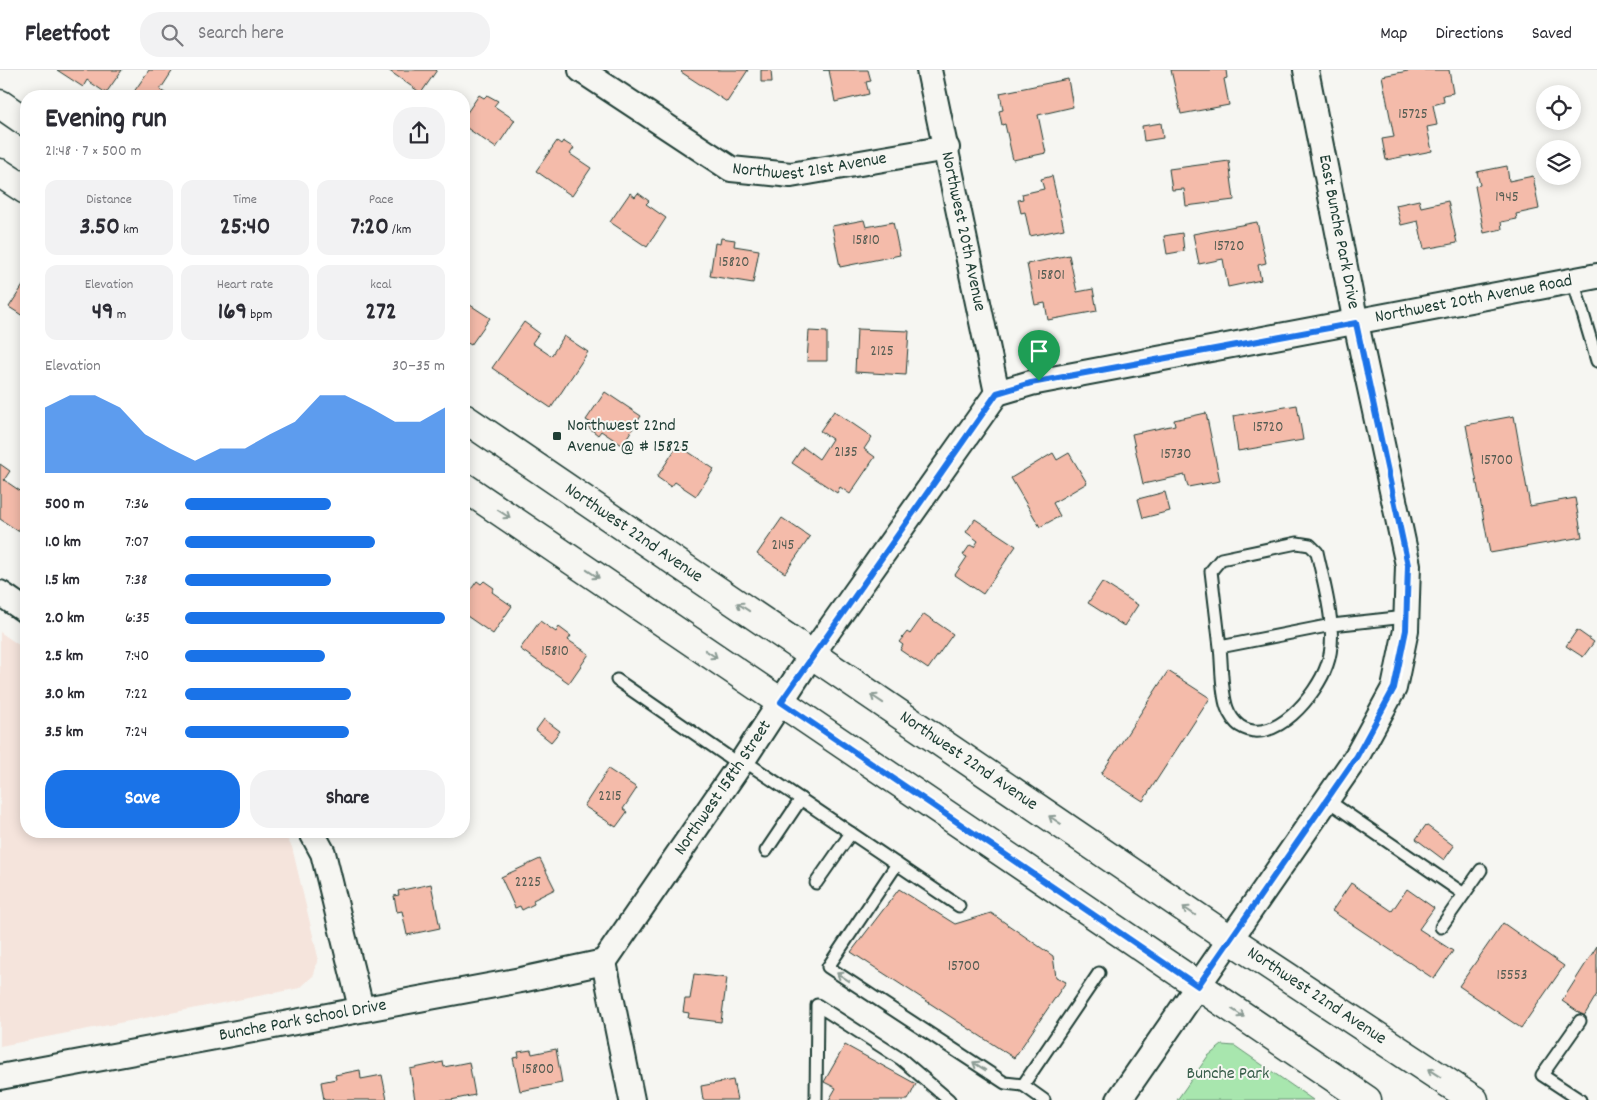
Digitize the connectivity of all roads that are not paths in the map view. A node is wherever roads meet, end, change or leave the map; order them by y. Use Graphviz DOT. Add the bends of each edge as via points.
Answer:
graph roads {
  1 [pos="581,70"];
  2 [pos="929,70"];
  3 [pos="1306,70"];
  4 [pos="0,104"];
  5 [pos="20,118"];
  6 [pos="947,148"];
  7 [pos="0,172"];
  8 [pos="20,186"];
  9 [pos="1597,276"];
  10 [pos="1573,280"];
  11 [pos="1356,323"];
  12 [pos="1597,361"];
  13 [pos="997,393"];
  14 [pos="470,422"];
  15 [pos="470,491"];
  16 [pos="0,594"];
  17 [pos="20,607"];
  18 [pos="1406,617"];
  19 [pos="1332,625"];
  20 [pos="1220,647"];
  21 [pos="812,654"];
  22 [pos="616,680"];
  23 [pos="781,702"];
  24 [pos="741,762"];
  25 [pos="801,799"];
  26 [pos="1327,800"];
  27 [pos="851,833"];
  28 [pos="315,838"];
  29 [pos="766,851"];
  30 [pos="897,864"];
  31 [pos="1481,870"];
  32 [pos="816,883"];
  33 [pos="1464,894"];
  34 [pos="959,906"];
  35 [pos="1441,927"];
  36 [pos="1230,939"];
  37 [pos="604,962"];
  38 [pos="1099,973"];
  39 [pos="1198,986"];
  40 [pos="361,1008"];
  41 [pos="1580,1021"];
  42 [pos="0,1077"];
  43 [pos="1023,1085"];
  44 [pos="632,1100"];
  45 [pos="816,1100"];
  46 [pos="949,1100"];
  47 [pos="1044,1100"];
  48 [pos="1119,1100"];
  49 [pos="1367,1100"];
  50 [pos="1474,1100"];
  51 [pos="1580,1100"];
  1 -- 6 [label="street, Northwest 21st Avenue" via="731,170 791,175"];
  2 -- 6 [label="street, Northwest 20th Avenue"];
  3 -- 11 [label="street, East Bunche Park Drive"];
  4 -- 5 [label="main road"];
  6 -- 13 [label="street, Northwest 20th Avenue"];
  7 -- 8 [label="main road"];
  9 -- 10 [label="street, Northwest 20th Avenue Road"];
  10 -- 11 [label="street, Northwest 20th Avenue Road"];
  10 -- 12 [label="lane"];
  11 -- 13 [label="street, Northwest 20th Avenue Road" via="1031,383"];
  11 -- 18 [label="street, East Bunche Park Drive" via="1408,565"];
  13 -- 21 [label="street, Northwest 158th Street"];
  21 -- 14 [label="main road, Northwest 22nd Avenue, one-way"];
  15 -- 23 [label="main road, one-way"];
  16 -- 17 [label="street"];
  18 -- 19 [label="lane"];
  18 -- 26 [label="street, East Bunche Park Drive" via="1394,688 1357,756"];
  19 -- 20 [label="lane"];
  19 -- 20 [label="lane" via="1327,665 1311,695 1290,717 1264,730 1248,731 1237,724 1227,709"];
  19 -- 20 [label="lane" via="1317,552 1310,545 1297,543 1221,558 1211,571"];
  21 -- 23 [label="street, Northwest 158th Street"];
  36 -- 21 [label="main road, Northwest 22nd Avenue, one-way"];
  22 -- 24 [label="lane"];
  23 -- 24 [label="street, Northwest 158th Street"];
  23 -- 39 [label="main road"];
  24 -- 25 [label="lane"];
  24 -- 37 [label="street, Northwest 158th Street"];
  25 -- 27 [label="lane"];
  25 -- 29 [label="lane"];
  26 -- 33 [label="lane"];
  26 -- 36 [label="street, East Bunche Park Drive"];
  27 -- 30 [label="lane"];
  27 -- 32 [label="lane"];
  28 -- 40 [label="street" via="323,853"];
  30 -- 34 [label="lane"];
  43 -- 30 [label="lane, one-way" via="1005,1083 828,967"];
  31 -- 33 [label="lane"];
  33 -- 35 [label="lane"];
  36 -- 39 [label="street, East Bunche Park Drive"];
  50 -- 36 [label="main road, Northwest 22nd Avenue, one-way"];
  37 -- 40 [label="street, Bunche Park School Drive"];
  37 -- 44 [label="street"];
  38 -- 43 [label="lane"];
  39 -- 48 [label="street, East Bunche Park Drive"];
  39 -- 49 [label="main road, one-way"];
  40 -- 42 [label="street, Bunche Park School Drive"];
  41 -- 51 [label="lane" via="1542,1075"];
  43 -- 47 [label="lane"];
  45 -- 46 [label="lane" via="817,1005 901,1060"];
}
